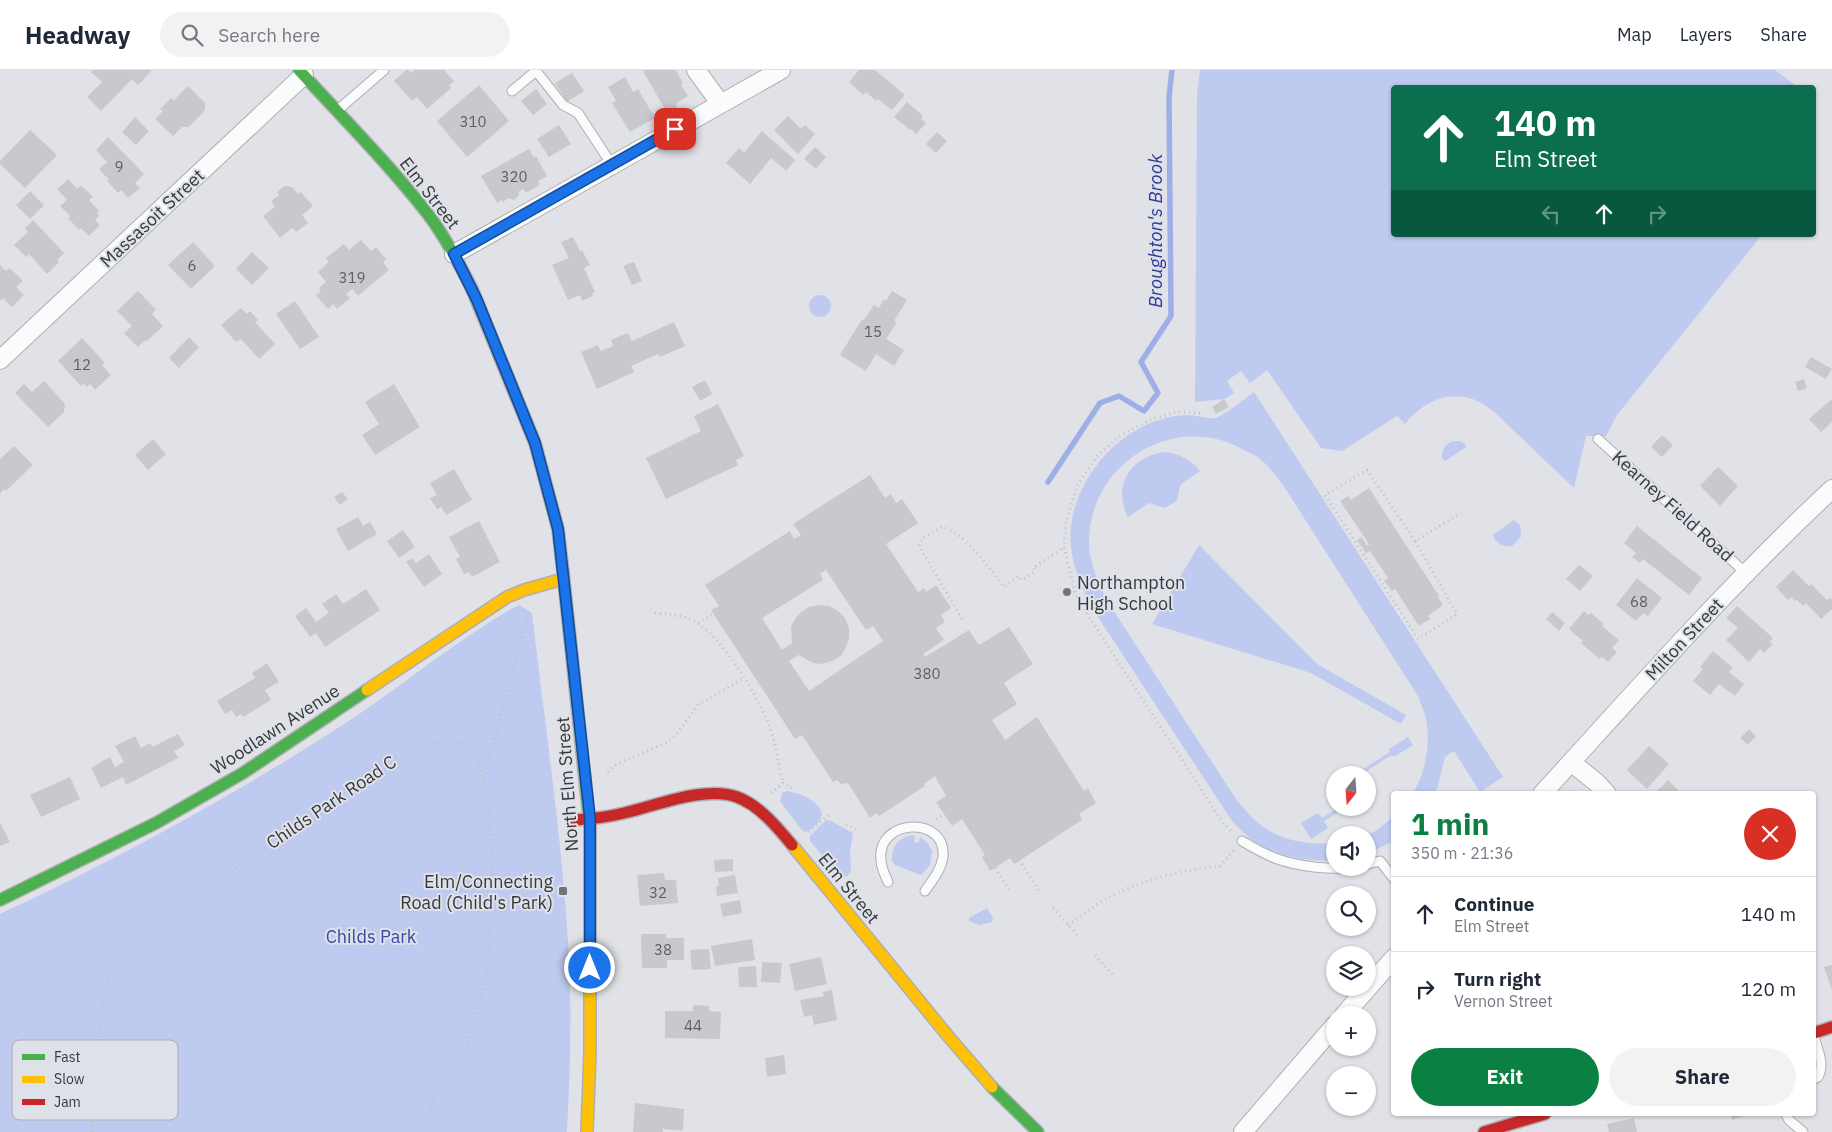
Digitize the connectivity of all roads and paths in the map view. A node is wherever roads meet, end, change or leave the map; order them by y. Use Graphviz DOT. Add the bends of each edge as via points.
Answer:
graph roads {
  1 [pos="384,70"];
  2 [pos="696,70"];
  3 [pos="781,70"];
  4 [pos="302,72"];
  5 [pos="512,91"];
  6 [pos="720,104"];
  7 [pos="337,111"];
  8 [pos="612,165"];
  9 [pos="454,254"];
  10 [pos="0,360"];
  11 [pos="1200,412"];
  12 [pos="1598,440"];
  13 [pos="535,443"];
  14 [pos="1832,489"];
  15 [pos="535,491"];
  16 [pos="1461,513"];
  17 [pos="1415,541"];
  18 [pos="1064,547"];
  19 [pos="1747,574"];
  20 [pos="563,579"];
  21 [pos="655,614"];
  22 [pos="713,614"];
  23 [pos="527,617"];
  24 [pos="962,619"];
  25 [pos="698,623"];
  26 [pos="562,677"];
  27 [pos="744,678"];
  28 [pos="505,697"];
  29 [pos="567,716"];
  30 [pos="459,743"];
  31 [pos="1571,762"];
  32 [pos="606,774"];
  33 [pos="483,780"];
  34 [pos="783,783"];
  35 [pos="792,790"];
  36 [pos="1545,791"];
  37 [pos="1604,791"];
  38 [pos="770,794"];
  39 [pos="829,814"];
  40 [pos="944,814"];
  41 [pos="590,818"];
  42 [pos="936,819"];
  43 [pos="575,820"];
  44 [pos="846,825"];
  45 [pos="858,830"];
  46 [pos="804,837"];
  47 [pos="1242,841"];
  48 [pos="579,859"];
  49 [pos="1227,859"];
  50 [pos="1019,860"];
  51 [pos="1376,862"];
  52 [pos="995,868"];
  53 [pos="1326,868"];
  54 [pos="1391,875"];
  55 [pos="888,882"];
  56 [pos="1009,890"];
  57 [pos="925,891"];
  58 [pos="1040,892"];
  59 [pos="0,900"];
  60 [pos="1053,908"];
  61 [pos="1068,925"];
  62 [pos="1080,938"];
  63 [pos="1095,955"];
  64 [pos="1391,961"];
  65 [pos="1113,975"];
  66 [pos="590,986"];
  67 [pos="1352,1006"];
  68 [pos="1819,1030"];
  69 [pos="1326,1035"];
  70 [pos="99,1040"];
  71 [pos="1816,1078"];
  72 [pos="1539,1116"];
  73 [pos="1787,1116"];
  74 [pos="424,1132"];
  75 [pos="587,1132"];
  76 [pos="1038,1132"];
  77 [pos="1243,1132"];
  78 [pos="1484,1132"];
  79 [pos="1803,1132"];
  1 -- 7 [label="lane"];
  2 -- 6 [label="street"];
  3 -- 6 [label="street"];
  4 -- 7 [label="main road, Elm Street"];
  4 -- 10 [label="street, Massasoit Street"];
  5 -- 8 [label="lane" via="536,71 563,105 578,113"];
  6 -- 8 [label="street"];
  7 -- 9 [label="main road, Elm Street" via="428,214"];
  8 -- 9 [label="street"];
  9 -- 13 [label="main road, Elm Street" via="477,300"];
  11 -- 18 [label="path" via="1177,412 1150,420 1121,436 1098,455 1078,484 1066,522"];
  12 -- 19 [label="lane, Kearney Field Road"];
  13 -- 15 [label="main road, Elm Street"];
  13 -- 20 [label="main road, Elm Street" via="558,529"];
  14 -- 19 [label="street, Milton Street"];
  16 -- 17 [label="path"];
  17 -- 17 [label="path" via="1457,614 1418,639 1323,496 1366,470"];
  18 -- 24 [label="path" via="1033,568 1035,572 1022,580 1019,576 1004,587 951,528 942,527 921,539 919,546"];
  18 -- 47 [label="path" via="1076,592 1086,612 1223,822"];
  19 -- 31 [label="street, Milton Street"];
  20 -- 41 [label="main road, North Elm Street"];
  20 -- 59 [label="main road, Woodlawn Avenue" via="507,597 243,773 156,823"];
  21 -- 25 [label="path" via="676,614"];
  22 -- 25 [label="path"];
  23 -- 28 [label="path"];
  25 -- 27 [label="path" via="725,650"];
  26 -- 29 [label="main road, North Elm Street"];
  27 -- 32 [label="path" via="698,705 668,742 615,765"];
  27 -- 34 [label="path" via="768,720"];
  28 -- 30 [label="path" via="490,695"];
  28 -- 33 [label="path"];
  30 -- 33 [label="path" via="467,744 476,757"];
  30 -- 70 [label="path, Childs Park Road C" via="423,744 379,765 171,914 115,964 103,997"];
  31 -- 36 [label="street, Milton Street"];
  31 -- 37 [label="street"];
  33 -- 74 [label="path" via="488,796 492,888 487,980 466,1051 434,1097"];
  34 -- 35 [label="path"];
  34 -- 38 [label="path"];
  39 -- 46 [label="path"];
  40 -- 42 [label="path"];
  41 -- 43 [label="main road, Elm Street"];
  41 -- 66 [label="main road, North Elm Street"];
  41 -- 76 [label="main road, Elm Street" via="612,816 699,795 725,794 750,804 782,833 990,1085"];
  44 -- 45 [label="path"];
  47 -- 53 [label="lane" via="1290,864"];
  48 -- 66 [label="main road, North Elm Street"];
  49 -- 61 [label="path" via="1220,866 1152,880 1106,899"];
  50 -- 58 [label="path"];
  51 -- 54 [label="lane" via="1380,861"];
  52 -- 56 [label="path"];
  55 -- 57 [label="lane" via="880,858 886,840 904,827 920,827 936,836 943,851 940,867"];
  60 -- 61 [label="path"];
  61 -- 62 [label="path"];
  63 -- 65 [label="path"];
  64 -- 67 [label="street"];
  66 -- 75 [label="main road, North Elm Street"];
  68 -- 71 [label="lane" via="1822,1071"];
  69 -- 77 [label="street"];
  72 -- 78 [label="main road"];
  73 -- 79 [label="lane"];
}
